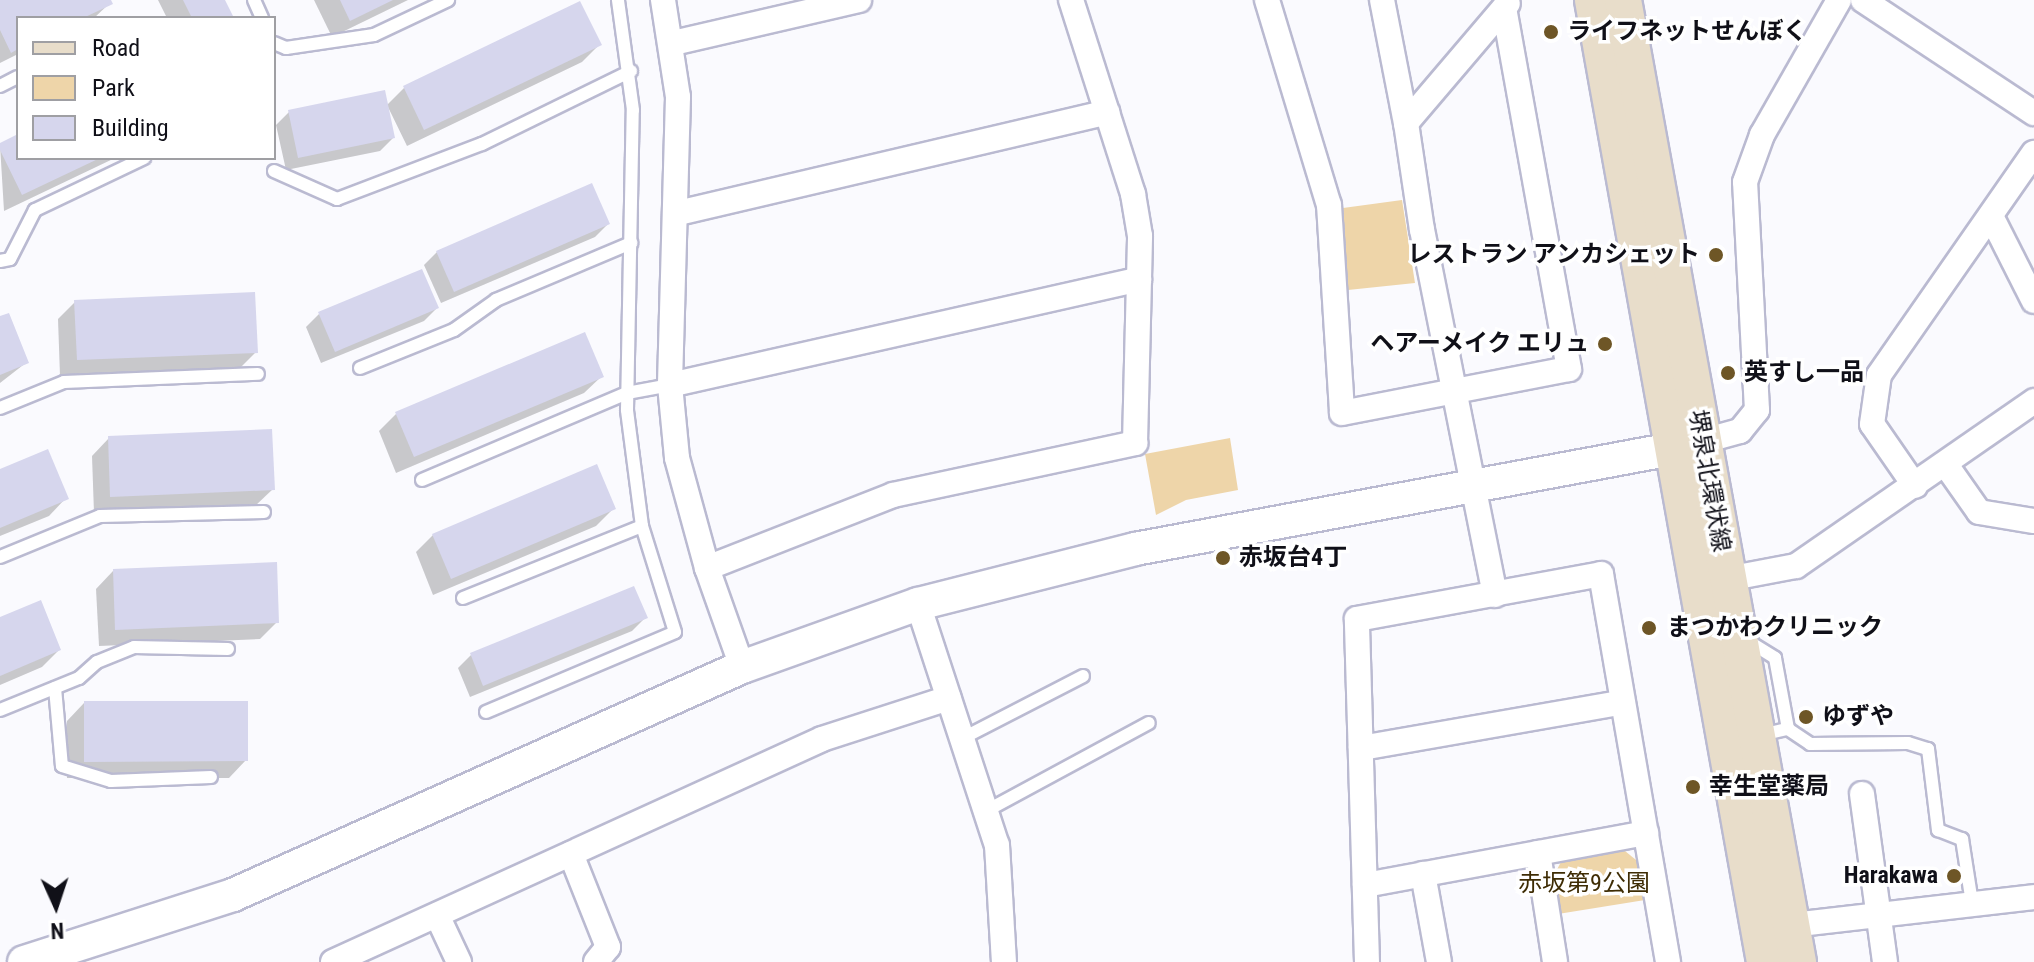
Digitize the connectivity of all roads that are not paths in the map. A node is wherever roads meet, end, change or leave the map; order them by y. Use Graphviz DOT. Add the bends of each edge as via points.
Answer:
graph roads {
  1 [pos="448,0"];
  2 [pos="618,0"];
  3 [pos="663,0"];
  4 [pos="859,0"];
  5 [pos="1071,0"];
  6 [pos="1267,0"];
  7 [pos="1382,0"];
  8 [pos="1593,0"];
  9 [pos="1623,0"];
  10 [pos="1839,0"];
  11 [pos="1863,0"];
  12 [pos="1507,4"];
  13 [pos="673,43"];
  14 [pos="276,44"];
  15 [pos="631,71"];
  16 [pos="1107,112"];
  17 [pos="2034,113"];
  18 [pos="1406,123"];
  19 [pos="2034,153"];
  20 [pos="140,160"];
  21 [pos="274,171"];
  22 [pos="678,213"];
  23 [pos="1991,216"];
  24 [pos="631,243"];
  25 [pos="0,261"];
  26 [pos="1139,279"];
  27 [pos="2034,301"];
  28 [pos="360,368"];
  29 [pos="258,374"];
  30 [pos="670,385"];
  31 [pos="1453,391"];
  32 [pos="627,393"];
  33 [pos="2034,401"];
  34 [pos="0,408"];
  35 [pos="1687,446"];
  36 [pos="1946,465"];
  37 [pos="422,480"];
  38 [pos="1475,485"];
  39 [pos="1915,486"];
  40 [pos="264,512"];
  41 [pos="2034,521"];
  42 [pos="642,526"];
  43 [pos="0,557"];
  44 [pos="707,568"];
  45 [pos="1727,579"];
  46 [pos="1495,595"];
  47 [pos="463,598"];
  48 [pos="918,604"];
  49 [pos="228,649"];
  50 [pos="742,667"];
  51 [pos="1083,676"];
  52 [pos="55,688"];
  53 [pos="949,698"];
  54 [pos="1620,703"];
  55 [pos="0,710"];
  56 [pos="486,712"];
  57 [pos="1149,723"];
  58 [pos="1771,733"];
  59 [pos="963,738"];
  60 [pos="1361,748"];
  61 [pos="211,777"];
  62 [pos="1862,794"];
  63 [pos="986,811"];
  64 [pos="1646,833"];
  65 [pos="1538,853"];
  66 [pos="571,854"];
  67 [pos="1423,874"];
  68 [pos="1365,885"];
  69 [pos="2034,897"];
  70 [pos="1972,903"];
  71 [pos="1875,912"];
  72 [pos="437,915"];
  73 [pos="1792,925"];
  74 [pos="24,962"];
  75 [pos="333,962"];
  76 [pos="459,962"];
  77 [pos="596,962"];
  78 [pos="1004,962"];
  79 [pos="1367,962"];
  80 [pos="1439,962"];
  81 [pos="1555,962"];
  82 [pos="1668,962"];
  83 [pos="1765,962"];
  84 [pos="1798,962"];
  85 [pos="1885,962"];
  1 -- 14 [label="lane" via="374,35 286,48"];
  2 -- 15 [label="lane"];
  3 -- 13 [label="street"];
  4 -- 13 [label="street"];
  5 -- 16 [label="street"];
  6 -- 31 [label="street" via="1329,205 1342,413"];
  7 -- 18 [label="street"];
  8 -- 35 [label="main road, 堺泉北環状線"];
  9 -- 35 [label="main road, 堺泉北環状線"];
  10 -- 35 [label="street" via="1762,135 1745,182 1757,410 1740,431"];
  11 -- 17 [label="street"];
  12 -- 18 [label="street"];
  12 -- 31 [label="street" via="1569,369"];
  13 -- 22 [label="street"];
  15 -- 21 [label="lane" via="482,144 337,199"];
  15 -- 24 [label="lane"];
  16 -- 22 [label="street"];
  16 -- 26 [label="street" via="1133,194 1140,236"];
  18 -- 31 [label="street"];
  19 -- 23 [label="street"];
  20 -- 25 [label="lane" via="35,210 10,259"];
  22 -- 30 [label="street"];
  23 -- 27 [label="street"];
  23 -- 39 [label="street" via="1879,375 1872,424"];
  24 -- 28 [label="lane" via="496,300 454,330"];
  24 -- 32 [label="lane"];
  26 -- 30 [label="street"];
  26 -- 44 [label="street" via="1135,443 893,495"];
  29 -- 34 [label="lane" via="64,382"];
  30 -- 32 [label="lane"];
  30 -- 44 [label="street" via="677,458"];
  31 -- 38 [label="street"];
  32 -- 37 [label="lane"];
  32 -- 42 [label="lane"];
  33 -- 36 [label="street"];
  35 -- 38 [label="street"];
  35 -- 45 [label="main road, 堺泉北環状線"];
  35 -- 83 [label="main road, 堺泉北環状線"];
  36 -- 39 [label="street"];
  36 -- 41 [label="street" via="1979,512"];
  38 -- 46 [label="street"];
  38 -- 48 [label="street" via="1135,549"];
  39 -- 45 [label="street" via="1796,566"];
  40 -- 43 [label="lane" via="100,516"];
  42 -- 47 [label="lane"];
  42 -- 56 [label="lane" via="675,632"];
  44 -- 50 [label="street"];
  45 -- 58 [label="main road, 堺泉北環状線" via="1736,634"];
  46 -- 54 [label="street" via="1601,574"];
  46 -- 60 [label="street" via="1357,619"];
  48 -- 50 [label="street"];
  48 -- 53 [label="street"];
  49 -- 52 [label="lane" via="134,647"];
  50 -- 74 [label="street" via="233,895"];
  51 -- 59 [label="lane"];
  52 -- 55 [label="lane"];
  52 -- 61 [label="lane" via="62,766 111,781"];
  53 -- 59 [label="street"];
  53 -- 66 [label="street" via="822,739"];
  54 -- 60 [label="street"];
  54 -- 64 [label="street"];
  57 -- 63 [label="lane"];
  58 -- 70 [label="lane" via="1810,744 1908,743 1928,749 1938,830 1962,839"];
  58 -- 73 [label="main road, 堺泉北環状線"];
  59 -- 63 [label="street"];
  60 -- 68 [label="street"];
  62 -- 71 [label="street"];
  63 -- 78 [label="street" via="997,845"];
  64 -- 65 [label="street"];
  64 -- 82 [label="street"];
  65 -- 67 [label="street"];
  65 -- 81 [label="street"];
  66 -- 72 [label="street"];
  66 -- 77 [label="street" via="608,947"];
  67 -- 68 [label="street"];
  67 -- 80 [label="street"];
  68 -- 79 [label="street"];
  69 -- 70 [label="street"];
  70 -- 71 [label="street"];
  71 -- 73 [label="street"];
  71 -- 85 [label="street"];
  72 -- 75 [label="street"];
  72 -- 76 [label="street"];
  73 -- 84 [label="main road, 堺泉北環状線"];
}
